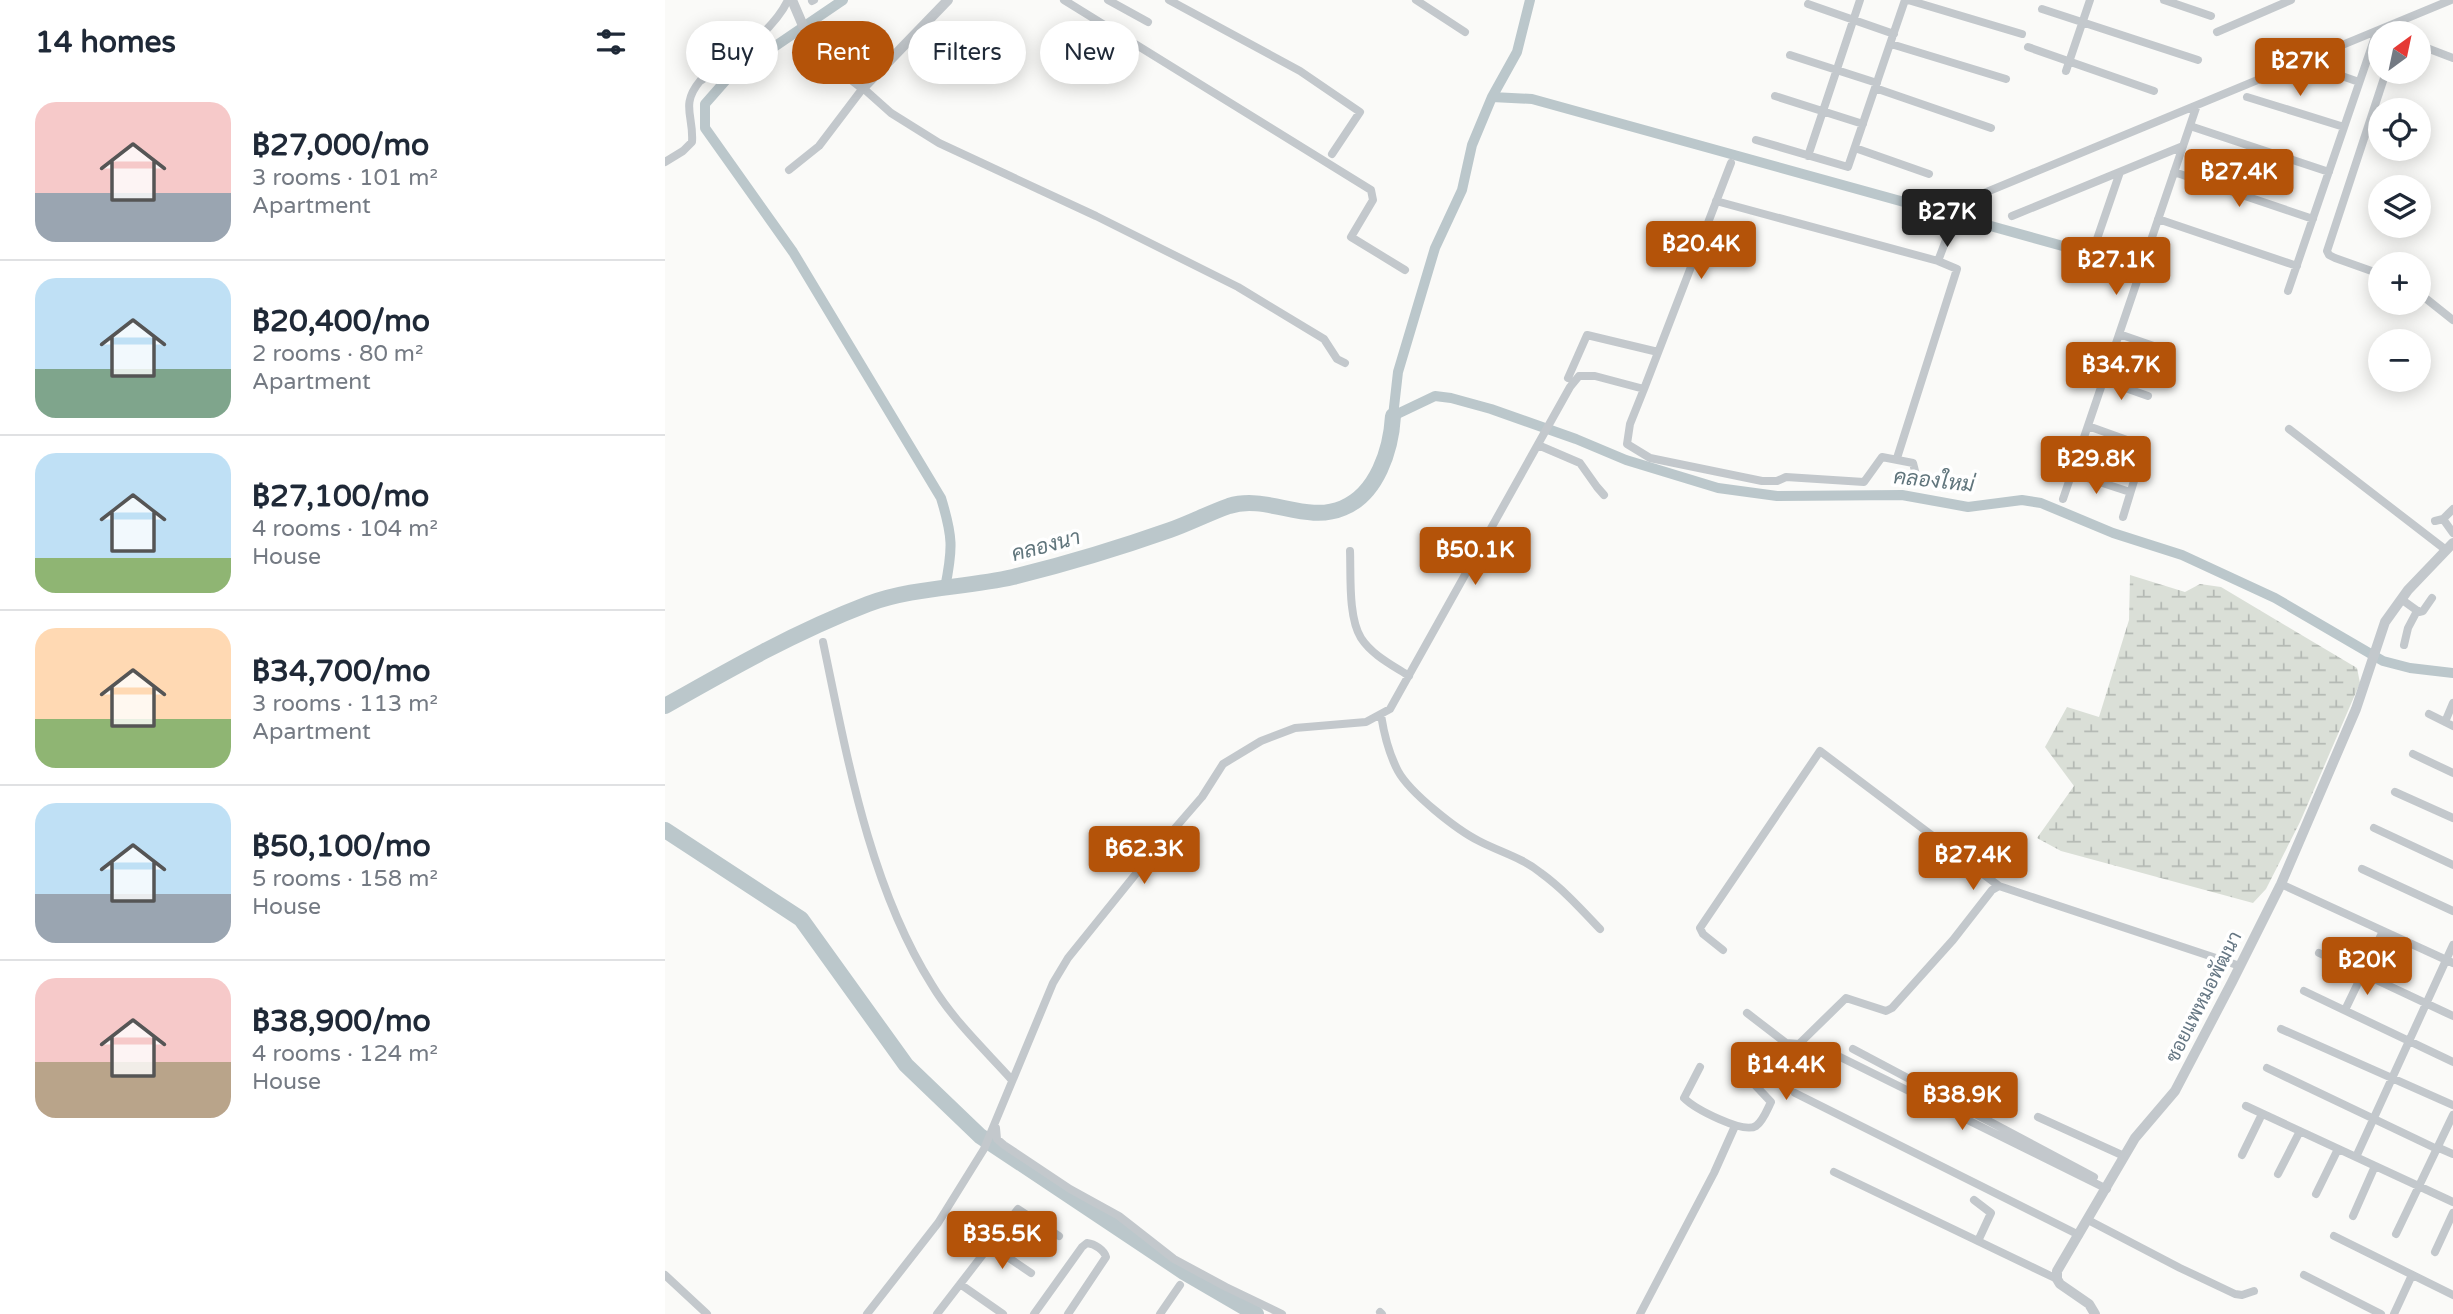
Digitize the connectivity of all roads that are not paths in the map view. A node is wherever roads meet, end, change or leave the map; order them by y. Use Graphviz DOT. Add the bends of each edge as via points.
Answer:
graph roads {
  1 [pos="790,0"];
  2 [pos="948,0"];
  3 [pos="1065,0"];
  4 [pos="1108,0"];
  5 [pos="1169,0"];
  6 [pos="1416,0"];
  7 [pos="1860,0"];
  8 [pos="1906,0"];
  9 [pos="1951,0"];
  10 [pos="2090,0"];
  11 [pos="2164,0"];
  12 [pos="2291,0"];
  13 [pos="2451,0"];
  14 [pos="1808,4"];
  15 [pos="2042,9"];
  16 [pos="1947,12"];
  17 [pos="2211,16"];
  18 [pos="1854,20"];
  19 [pos="2401,21"];
  20 [pos="1148,22"];
  21 [pos="2082,22"];
  22 [pos="1465,32"];
  23 [pos="2217,32"];
  24 [pos="1894,34"];
  25 [pos="2022,34"];
  26 [pos="2368,35"];
  27 [pos="1891,44"];
  28 [pos="2028,47"];
  29 [pos="2431,50"];
  30 [pos="1790,55"];
  31 [pos="2368,56"];
  32 [pos="2453,58"];
  33 [pos="2198,60"];
  34 [pos="2069,61"];
  35 [pos="2316,67"];
  36 [pos="1837,70"];
  37 [pos="2066,71"];
  38 [pos="2006,79"];
  39 [pos="2359,82"];
  40 [pos="2382,84"];
  41 [pos="1876,85"];
  42 [pos="863,88"];
  43 [pos="2154,90"];
  44 [pos="1775,96"];
  45 [pos="2247,97"];
  46 [pos="2197,105"];
  47 [pos="1823,111"];
  48 [pos="1863,124"];
  49 [pos="2190,126"];
  50 [pos="2344,127"];
  51 [pos="1991,128"];
  52 [pos="1756,140"];
  53 [pos="2183,146"];
  54 [pos="1855,148"];
  55 [pos="1332,153"];
  56 [pos="1808,156"];
  57 [pos="665,162"];
  58 [pos="1731,163"];
  59 [pos="789,170"];
  60 [pos="2120,172"];
  61 [pos="2174,172"];
  62 [pos="2329,172"];
  63 [pos="1929,174"];
  64 [pos="1716,201"];
  65 [pos="2012,216"];
  66 [pos="2158,219"];
  67 [pos="2313,219"];
  68 [pos="2097,239"];
  69 [pos="1938,261"];
  70 [pos="2297,266"];
  71 [pos="1405,270"];
  72 [pos="2368,270"];
  73 [pos="2288,291"];
  74 [pos="2431,303"];
  75 [pos="2453,320"];
  76 [pos="2119,334"];
  77 [pos="1658,352"];
  78 [pos="2171,352"];
  79 [pos="1345,363"];
  80 [pos="1568,378"];
  81 [pos="2103,380"];
  82 [pos="1644,389"];
  83 [pos="2148,396"];
  84 [pos="2088,426"];
  85 [pos="2289,429"];
  86 [pos="2127,440"];
  87 [pos="1541,441"];
  88 [pos="1897,458"];
  89 [pos="2141,458"];
  90 [pos="2072,473"];
  91 [pos="1916,475"];
  92 [pos="2130,492"];
  93 [pos="1604,495"];
  94 [pos="2063,499"];
  95 [pos="2453,509"];
  96 [pos="2123,517"];
  97 [pos="2453,533"];
  98 [pos="2450,547"];
  99 [pos="1350,551"];
  100 [pos="2432,598"];
  101 [pos="2401,599"];
  102 [pos="2417,611"];
  103 [pos="823,642"];
  104 [pos="2405,645"];
  105 [pos="1409,676"];
  106 [pos="2453,703"];
  107 [pos="2429,714"];
  108 [pos="1378,716"];
  109 [pos="2449,724"];
  110 [pos="2413,754"];
  111 [pos="2453,773"];
  112 [pos="2395,792"];
  113 [pos="2453,818"];
  114 [pos="2374,828"];
  115 [pos="2453,865"];
  116 [pos="2362,869"];
  117 [pos="2281,884"];
  118 [pos="1999,886"];
  119 [pos="2453,911"];
  120 [pos="1600,929"];
  121 [pos="2383,931"];
  122 [pos="2453,945"];
  123 [pos="1723,950"];
  124 [pos="2319,953"];
  125 [pos="2449,961"];
  126 [pos="2240,967"];
  127 [pos="2362,972"];
  128 [pos="2304,991"];
  129 [pos="2427,1004"];
  130 [pos="2345,1010"];
  131 [pos="1747,1013"];
  132 [pos="2453,1016"];
  133 [pos="2281,1029"];
  134 [pos="2410,1041"];
  135 [pos="1853,1049"];
  136 [pos="1830,1052"];
  137 [pos="2453,1062"];
  138 [pos="1700,1067"];
  139 [pos="1738,1067"];
  140 [pos="2267,1068"];
  141 [pos="2393,1078"];
  142 [pos="1011,1079"];
  143 [pos="1795,1093"];
  144 [pos="2453,1105"];
  145 [pos="2246,1107"];
  146 [pos="2262,1114"];
  147 [pos="2453,1115"];
  148 [pos="2038,1117"];
  149 [pos="2374,1118"];
  150 [pos="994,1126"];
  151 [pos="1735,1126"];
  152 [pos="2300,1131"];
  153 [pos="2438,1148"];
  154 [pos="2338,1149"];
  155 [pos="2453,1154"];
  156 [pos="2242,1155"];
  157 [pos="2125,1156"];
  158 [pos="2357,1157"];
  159 [pos="2375,1166"];
  160 [pos="1833,1172"];
  161 [pos="2278,1174"];
  162 [pos="2420,1185"];
  163 [pos="2108,1187"];
  164 [pos="2316,1194"];
  165 [pos="1974,1200"];
  166 [pos="2453,1202"];
  167 [pos="2453,1213"];
  168 [pos="2353,1216"];
  169 [pos="2088,1220"];
  170 [pos="2396,1234"];
  171 [pos="2079,1235"];
  172 [pos="1059,1236"];
  173 [pos="2334,1236"];
  174 [pos="1979,1241"];
  175 [pos="990,1245"];
  176 [pos="2435,1252"];
  177 [pos="1031,1273"];
  178 [pos="665,1275"];
  179 [pos="2304,1275"];
  180 [pos="2412,1275"];
  181 [pos="2057,1279"];
  182 [pos="960,1284"];
  183 [pos="1180,1284"];
  184 [pos="2254,1291"];
  185 [pos="2453,1295"];
  186 [pos="707,1314"];
  187 [pos="867,1314"];
  188 [pos="937,1314"];
  189 [pos="1003,1314"];
  190 [pos="1034,1314"];
  191 [pos="1068,1314"];
  192 [pos="1160,1314"];
  193 [pos="1282,1314"];
  194 [pos="1640,1314"];
  195 [pos="2095,1314"];
  196 [pos="2381,1314"];
  197 [pos="2394,1314"];
  1 -- 42 [label="street" via="818,54"];
  1 -- 57 [label="street" via="767,28 692,91 688,99 692,142"];
  2 -- 42 [label="street"];
  3 -- 71 [label="street" via="1371,190 1373,200 1351,237"];
  4 -- 20 [label="street"];
  5 -- 55 [label="street" via="1300,71 1360,112"];
  6 -- 22 [label="street"];
  7 -- 18 [label="street"];
  8 -- 16 [label="street"];
  8 -- 24 [label="street"];
  9 -- 16 [label="street"];
  10 -- 21 [label="street"];
  11 -- 17 [label="street"];
  12 -- 23 [label="street"];
  13 -- 19 [label="street"];
  14 -- 18 [label="street"];
  15 -- 21 [label="street"];
  16 -- 25 [label="street"];
  18 -- 24 [label="street"];
  18 -- 36 [label="street"];
  21 -- 33 [label="street"];
  21 -- 34 [label="street"];
  24 -- 27 [label="street"];
  26 -- 46 [label="street"];
  27 -- 38 [label="street"];
  27 -- 41 [label="street"];
  28 -- 34 [label="street"];
  29 -- 32 [label="street"];
  30 -- 36 [label="street"];
  31 -- 39 [label="street"];
  34 -- 37 [label="street"];
  34 -- 43 [label="street"];
  35 -- 39 [label="street"];
  36 -- 41 [label="street"];
  36 -- 47 [label="street"];
  39 -- 50 [label="street"];
  40 -- 72 [label="street" via="2327,249 2329,255"];
  41 -- 48 [label="street"];
  41 -- 51 [label="street"];
  42 -- 59 [label="street" via="819,146"];
  42 -- 79 [label="street" via="891,113 939,143 1238,287 1325,340"];
  44 -- 47 [label="street"];
  45 -- 50 [label="street"];
  46 -- 49 [label="street"];
  46 -- 69 [label="street" via="1960,204"];
  47 -- 48 [label="street"];
  47 -- 56 [label="street"];
  48 -- 54 [label="street"];
  49 -- 53 [label="street"];
  49 -- 62 [label="street"];
  50 -- 62 [label="street"];
  52 -- 56 [label="street"];
  53 -- 60 [label="street"];
  53 -- 61 [label="street"];
  54 -- 56 [label="street" via="1848,167"];
  54 -- 63 [label="street"];
  58 -- 64 [label="street"];
  60 -- 65 [label="street"];
  60 -- 68 [label="street"];
  61 -- 66 [label="street"];
  61 -- 67 [label="street"];
  62 -- 67 [label="street"];
  64 -- 69 [label="street"];
  64 -- 77 [label="street"];
  66 -- 70 [label="street"];
  66 -- 76 [label="street"];
  67 -- 70 [label="street"];
  69 -- 88 [label="street" via="1957,269"];
  70 -- 73 [label="street"];
  74 -- 75 [label="street"];
  76 -- 78 [label="street"];
  76 -- 81 [label="street"];
  77 -- 80 [label="street" via="1587,335"];
  77 -- 82 [label="street"];
  81 -- 83 [label="street"];
  81 -- 84 [label="street"];
  82 -- 87 [label="street" via="1579,376"];
  82 -- 88 [label="street" via="1627,444 1650,458 1762,481 1786,477 1864,482 1882,457"];
  84 -- 86 [label="street"];
  84 -- 90 [label="street"];
  85 -- 98 [label="street"];
  87 -- 93 [label="street" via="1580,463"];
  87 -- 105 [label="street"];
  88 -- 91 [label="street" via="1913,463"];
  89 -- 92 [label="street"];
  90 -- 92 [label="street"];
  90 -- 94 [label="street"];
  92 -- 96 [label="street"];
  95 -- 97 [label="street" via="2439,520"];
  98 -- 101 [label="street"];
  99 -- 105 [label="street" via="1354,621 1361,638"];
  100 -- 102 [label="street" via="2423,611"];
  101 -- 102 [label="street"];
  101 -- 117 [label="street, ซอยแพหมอพัฒนา" via="2385,622 2356,709"];
  102 -- 104 [label="street"];
  103 -- 142 [label="street" via="848,762 899,923 933,988"];
  105 -- 108 [label="street" via="1394,703"];
  106 -- 109 [label="street"];
  107 -- 109 [label="street"];
  108 -- 120 [label="street" via="1395,765 1408,785 1456,827 1541,873"];
  108 -- 142 [label="street" via="1366,722 1295,728 1261,741 1223,764 1202,797 1076,945 1053,983"];
  110 -- 111 [label="street"];
  112 -- 113 [label="street"];
  114 -- 115 [label="street"];
  116 -- 119 [label="street"];
  117 -- 121 [label="street"];
  117 -- 126 [label="street, ซอยแพหมอพัฒนา"];
  118 -- 123 [label="street" via="1819,751 1700,928"];
  118 -- 126 [label="street"];
  118 -- 131 [label="street" via="1892,1008 1886,1011 1846,998 1793,1045"];
  121 -- 125 [label="street"];
  121 -- 127 [label="street"];
  122 -- 125 [label="street"];
  124 -- 127 [label="street"];
  125 -- 129 [label="street"];
  126 -- 157 [label="street, ซอยแพหมอพัฒนา" via="2175,1091 2141,1129"];
  127 -- 129 [label="street"];
  127 -- 130 [label="street"];
  128 -- 130 [label="street"];
  129 -- 132 [label="street"];
  129 -- 134 [label="street"];
  130 -- 134 [label="street"];
  133 -- 141 [label="street"];
  134 -- 137 [label="street"];
  134 -- 141 [label="street"];
  135 -- 163 [label="street"];
  136 -- 163 [label="street"];
  138 -- 151 [label="street" via="1684,1098"];
  139 -- 151 [label="street" via="1771,1102 1754,1127"];
  140 -- 149 [label="street"];
  141 -- 144 [label="street"];
  141 -- 149 [label="street"];
  142 -- 150 [label="street"];
  143 -- 171 [label="street"];
  145 -- 146 [label="street"];
  146 -- 152 [label="street"];
  146 -- 156 [label="street"];
  147 -- 153 [label="street"];
  148 -- 157 [label="street"];
  149 -- 153 [label="street"];
  149 -- 158 [label="street"];
  150 -- 187 [label="street" via="938,1223"];
  150 -- 193 [label="street" via="1000,1143 1119,1216 1174,1259"];
  151 -- 194 [label="street"];
  152 -- 154 [label="street"];
  152 -- 161 [label="street"];
  153 -- 155 [label="street"];
  153 -- 162 [label="street"];
  154 -- 158 [label="street"];
  154 -- 164 [label="street"];
  157 -- 163 [label="street, ซอยแพหมอพัฒนา"];
  158 -- 159 [label="street"];
  159 -- 162 [label="street"];
  159 -- 168 [label="street"];
  160 -- 174 [label="street"];
  162 -- 166 [label="street"];
  162 -- 170 [label="street"];
  163 -- 169 [label="street, ซอยแพหมอพัฒนา"];
  165 -- 174 [label="street" via="1991,1213"];
  167 -- 176 [label="street"];
  169 -- 171 [label="street, ซอยแพหมอพัฒนา"];
  169 -- 184 [label="street" via="2235,1294"];
  171 -- 181 [label="street, ซอยแพหมอพัฒนา" via="2057,1271"];
  172 -- 175 [label="street" via="1018,1209"];
  173 -- 180 [label="street"];
  174 -- 181 [label="street"];
  175 -- 177 [label="street"];
  175 -- 182 [label="street"];
  178 -- 186 [label="street"];
  179 -- 196 [label="street"];
  180 -- 185 [label="street"];
  180 -- 197 [label="street"];
  181 -- 195 [label="street"];
  182 -- 188 [label="street"];
  182 -- 189 [label="street"];
  183 -- 192 [label="street"];
  190 -- 191 [label="street" via="1082,1247 1092,1244 1106,1257"];
}
